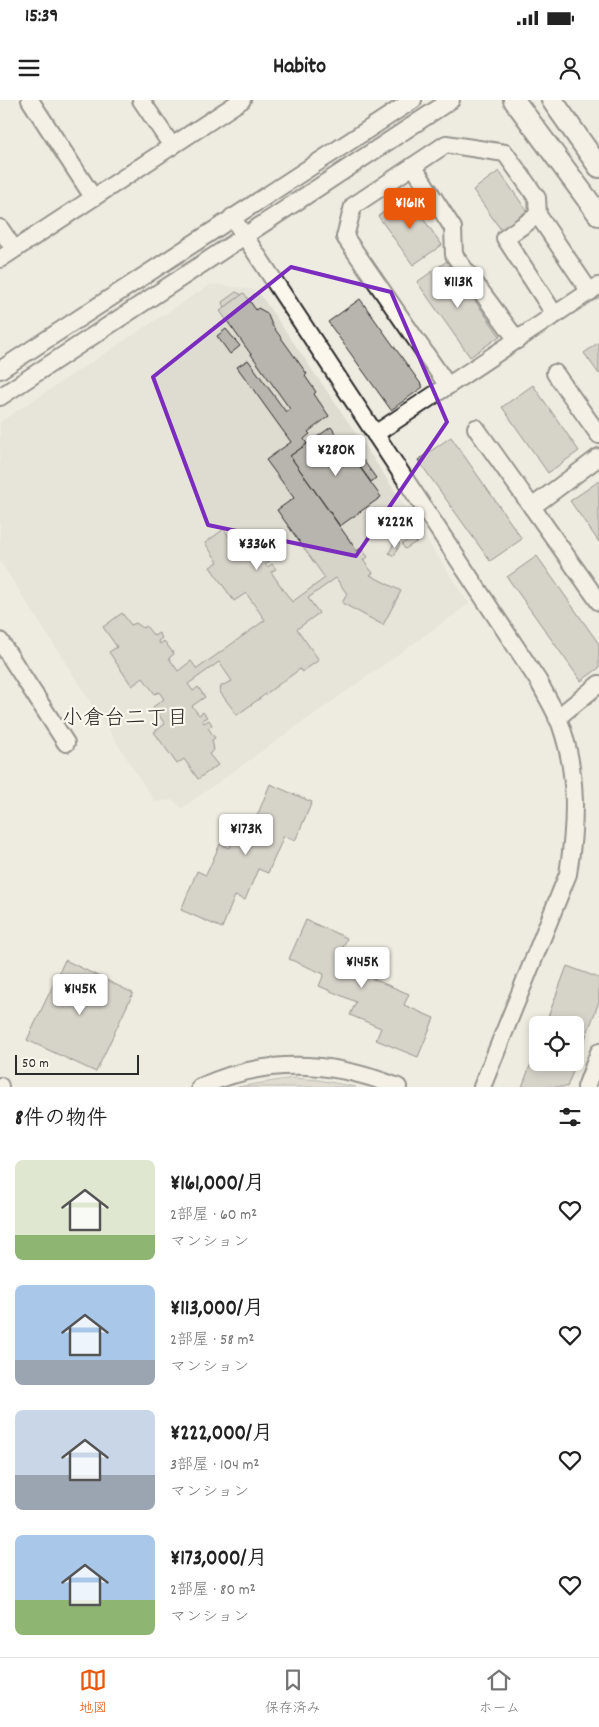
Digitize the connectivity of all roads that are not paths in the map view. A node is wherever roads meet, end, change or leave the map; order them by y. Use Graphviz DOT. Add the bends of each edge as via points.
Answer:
graph roads {
  1 [pos="30,100"];
  2 [pos="141,100"];
  3 [pos="242,100"];
  4 [pos="413,100"];
  5 [pos="451,100"];
  6 [pos="514,100"];
  7 [pos="552,100"];
  8 [pos="172,146"];
  9 [pos="413,166"];
  10 [pos="599,167"];
  11 [pos="94,197"];
  12 [pos="538,215"];
  13 [pos="599,216"];
  14 [pos="232,217"];
  15 [pos="0,228"];
  16 [pos="244,236"];
  17 [pos="14,249"];
  18 [pos="0,258"];
  19 [pos="594,289"];
  20 [pos="555,315"];
  21 [pos="517,340"];
  22 [pos="0,370"];
  23 [pos="555,373"];
  24 [pos="448,386"];
  25 [pos="0,397"];
  26 [pos="476,428"];
  27 [pos="375,434"];
  28 [pos="599,435"];
  29 [pos="599,457"];
  30 [pos="532,507"];
  31 [pos="599,602"];
  32 [pos="0,641"];
  33 [pos="599,684"];
  34 [pos="557,718"];
  35 [pos="66,743"];
  36 [pos="599,1052"];
  37 [pos="596,1070"];
  38 [pos="200,1087"];
  39 [pos="398,1087"];
  40 [pos="482,1087"];
  41 [pos="586,1087"];
  1 -- 11 [label="street"];
  2 -- 8 [label="street"];
  3 -- 8 [label="street"];
  4 -- 14 [label="street"];
  5 -- 16 [label="street"];
  6 -- 13 [label="main road"];
  7 -- 10 [label="main road"];
  8 -- 11 [label="street"];
  9 -- 12 [label="street" via="446,144 505,154 537,198"];
  9 -- 21 [label="street" via="453,228 454,255"];
  9 -- 24 [label="street" via="353,206 345,237"];
  11 -- 17 [label="street"];
  12 -- 19 [label="street"];
  12 -- 20 [label="street" via="505,238"];
  14 -- 16 [label="street"];
  14 -- 22 [label="street"];
  15 -- 17 [label="street"];
  16 -- 25 [label="street"];
  16 -- 27 [label="street"];
  17 -- 18 [label="street"];
  19 -- 20 [label="street"];
  20 -- 21 [label="street"];
  21 -- 24 [label="street"];
  23 -- 28 [label="street"];
  24 -- 27 [label="street"];
  26 -- 30 [label="street"];
  27 -- 34 [label="street" via="539,682"];
  29 -- 30 [label="street"];
  30 -- 31 [label="street"];
  32 -- 35 [label="street"];
  33 -- 34 [label="street"];
  34 -- 40 [label="street" via="570,758 575,797 574,836 568,874"];
  36 -- 37 [label="street"];
  37 -- 41 [label="street"];
  38 -- 39 [label="street" via="261,1068 293,1065 353,1071"];
}
